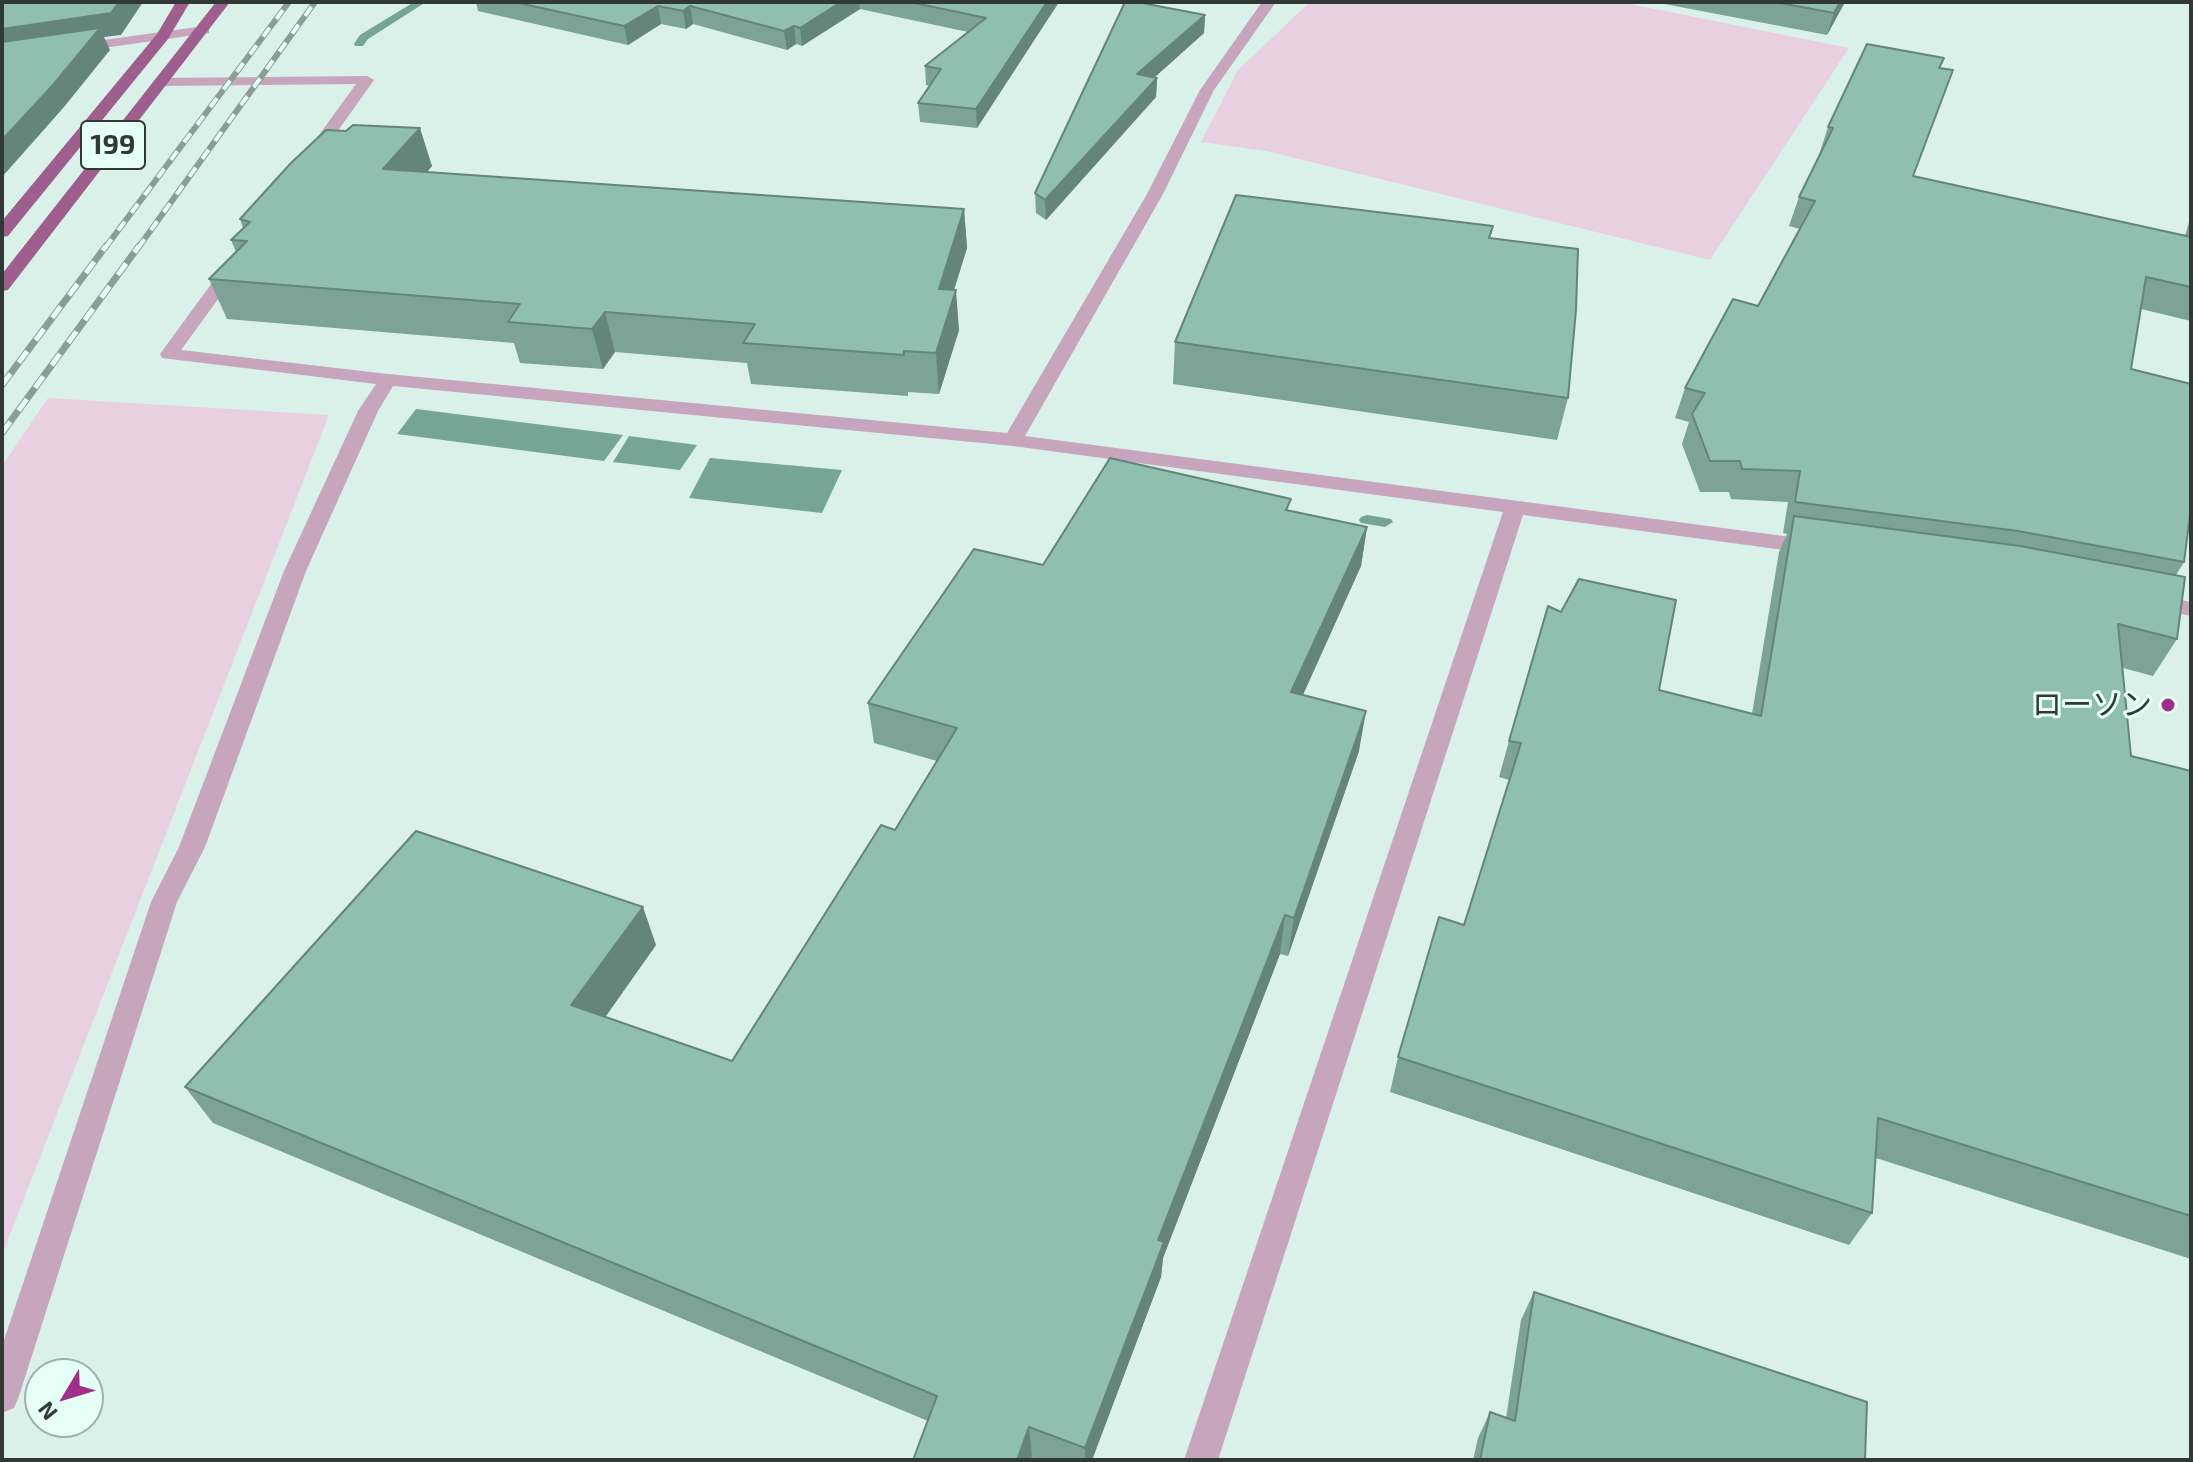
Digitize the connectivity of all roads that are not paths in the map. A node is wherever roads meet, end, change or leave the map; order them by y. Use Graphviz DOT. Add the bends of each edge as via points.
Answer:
graph roads {
  1 [pos="183,2"];
  2 [pos="223,2"];
  3 [pos="1269,2"];
  4 [pos="204,30"];
  5 [pos="163,36"];
  6 [pos="61,51"];
  7 [pos="163,82"];
  8 [pos="304,168"];
  9 [pos="2,232"];
  10 [pos="241,255"];
  11 [pos="2,286"];
  12 [pos="388,380"];
  13 [pos="1013,440"];
  14 [pos="1515,507"];
  15 [pos="1829,549"];
  16 [pos="2132,598"];
  17 [pos="2191,609"];
  18 [pos="2,1396"];
  19 [pos="1201,1460"];
  1 -- 5 [label="highway, 199"];
  2 -- 4 [label="highway, 199"];
  3 -- 13 [label="street" via="1207,90 1155,194"];
  4 -- 5 [label="street"];
  4 -- 7 [label="highway, 199"];
  5 -- 6 [label="street"];
  5 -- 9 [label="highway, 199"];
  7 -- 8 [label="street" via="367,80"];
  7 -- 11 [label="highway, 199"];
  10 -- 12 [label="street" via="169,354"];
  12 -- 13 [label="street"];
  12 -- 18 [label="street" via="368,411 295,571 192,847 164,902"];
  13 -- 14 [label="street"];
  14 -- 15 [label="street"];
  14 -- 19 [label="street"];
  16 -- 17 [label="street"];
}
